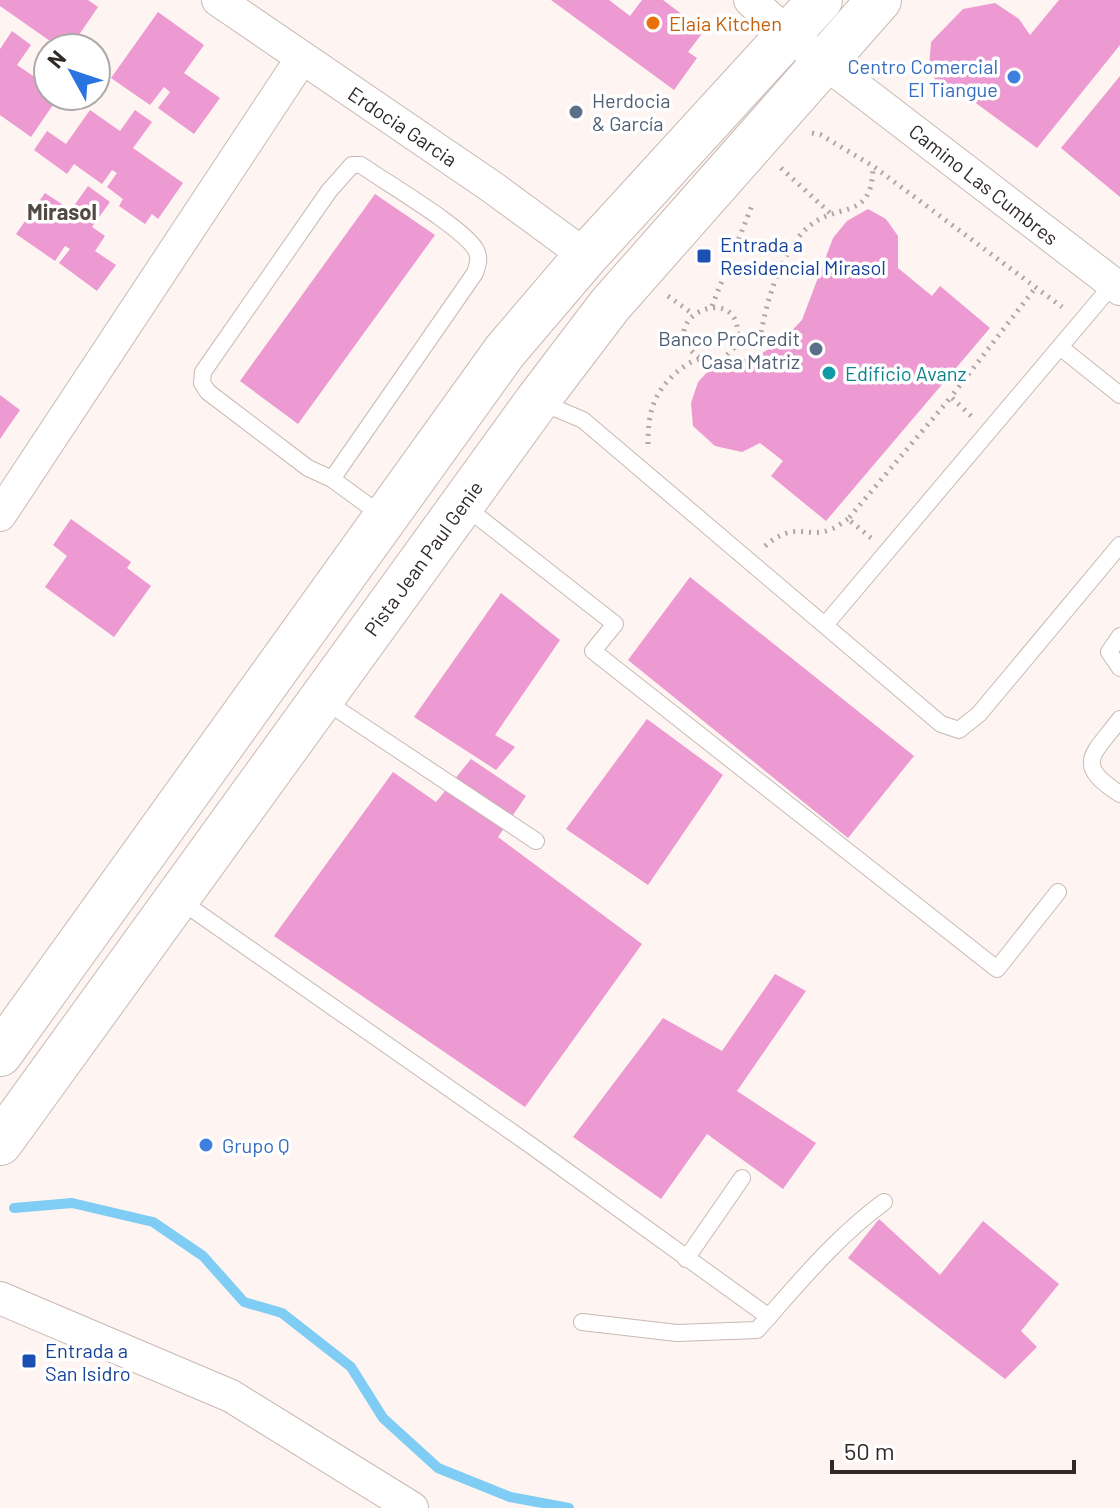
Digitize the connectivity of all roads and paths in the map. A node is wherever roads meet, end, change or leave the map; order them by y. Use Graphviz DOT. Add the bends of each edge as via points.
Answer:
graph roads {
  1 [pos="218,0"];
  2 [pos="750,0"];
  3 [pos="820,0"];
  4 [pos="848,0"];
  5 [pos="879,0"];
  6 [pos="807,49"];
  7 [pos="302,58"];
  8 [pos="780,168"];
  9 [pos="756,197"];
  10 [pos="830,213"];
  11 [pos="586,256"];
  12 [pos="1116,286"];
  13 [pos="1036,287"];
  14 [pos="664,293"];
  15 [pos="712,306"];
  16 [pos="693,314"];
  17 [pos="738,334"];
  18 [pos="1060,347"];
  19 [pos="701,359"];
  20 [pos="1120,395"];
  21 [pos="951,397"];
  22 [pos="537,401"];
  23 [pos="988,432"];
  24 [pos="332,479"];
  25 [pos="658,484"];
  26 [pos="462,504"];
  27 [pos="0,515"];
  28 [pos="385,518"];
  29 [pos="848,519"];
  30 [pos="1120,545"];
  31 [pos="887,551"];
  32 [pos="750,561"];
  33 [pos="825,625"];
  34 [pos="1120,636"];
  35 [pos="1120,668"];
  36 [pos="321,699"];
  37 [pos="1120,719"];
  38 [pos="1120,794"];
  39 [pos="536,841"];
  40 [pos="1058,892"];
  41 [pos="177,898"];
  42 [pos="42,996"];
  43 [pos="0,1054"];
  44 [pos="0,1085"];
  45 [pos="0,1143"];
  46 [pos="742,1178"];
  47 [pos="884,1202"];
  48 [pos="686,1259"];
  49 [pos="0,1298"];
  50 [pos="769,1317"];
  51 [pos="582,1322"];
  52 [pos="412,1508"];
  1 -- 7 [label="street, Erdocia Garcia"];
  2 -- 6 [label="street, Camino Las Cumbres"];
  3 -- 6 [label="main road, Pista Jean Paul Genie"];
  4 -- 6 [label="main road" via="821,35 819,51"];
  5 -- 6 [label="main road, Pista Jean Paul Genie"];
  6 -- 11 [label="main road, Pista Jean Paul Genie"];
  6 -- 12 [label="street, Camino Las Cumbres"];
  6 -- 22 [label="main road, Pista Jean Paul Genie"];
  7 -- 11 [label="street, Erdocia Garcia"];
  7 -- 27 [label="street"];
  8 -- 10 [label="path"];
  9 -- 15 [label="path"];
  10 -- 13 [label="path" via="864,201 873,166"];
  10 -- 17 [label="path" via="803,232 791,251 775,281 761,333"];
  11 -- 28 [label="main road, Pista Jean Paul Genie" via="505,351"];
  12 -- 18 [label="lane"];
  13 -- 18 [label="path" via="1064,308"];
  13 -- 21 [label="path"];
  14 -- 16 [label="path"];
  15 -- 16 [label="path"];
  15 -- 17 [label="path" via="731,315"];
  16 -- 19 [label="path" via="684,333 686,344"];
  17 -- 19 [label="path" via="737,344 721,359"];
  18 -- 20 [label="lane"];
  18 -- 23 [label="lane"];
  19 -- 25 [label="path" via="685,365 653,400 648,445"];
  21 -- 23 [label="path"];
  21 -- 29 [label="path"];
  22 -- 25 [label="lane" via="583,420"];
  22 -- 26 [label="main road, Pista Jean Paul Genie"];
  23 -- 31 [label="lane"];
  24 -- 24 [label="lane" via="479,260 475,248 454,227 361,165 342,172 203,372 208,392 308,468"];
  24 -- 28 [label="lane"];
  25 -- 32 [label="lane"];
  26 -- 36 [label="main road, Pista Jean Paul Genie"];
  26 -- 40 [label="lane" via="615,624 593,651 997,969"];
  28 -- 42 [label="main road, Pista Jean Paul Genie"];
  29 -- 31 [label="path"];
  29 -- 32 [label="path" via="830,530 781,534"];
  30 -- 33 [label="lane" via="979,714 959,730 941,724"];
  31 -- 33 [label="lane"];
  32 -- 33 [label="lane"];
  34 -- 35 [label="lane" via="1109,652"];
  36 -- 39 [label="lane"];
  36 -- 41 [label="main road, Pista Jean Paul Genie"];
  37 -- 38 [label="lane" via="1092,756 1091,768"];
  41 -- 45 [label="main road, Pista Jean Paul Genie"];
  41 -- 48 [label="lane"];
  42 -- 43 [label="main road, Pista Jean Paul Genie"];
  42 -- 44 [label="main road"];
  46 -- 48 [label="lane"];
  47 -- 50 [label="lane" via="847,1232"];
  48 -- 50 [label="lane"];
  49 -- 52 [label="street" via="231,1396"];
  50 -- 51 [label="lane" via="757,1330 677,1333"];
}
